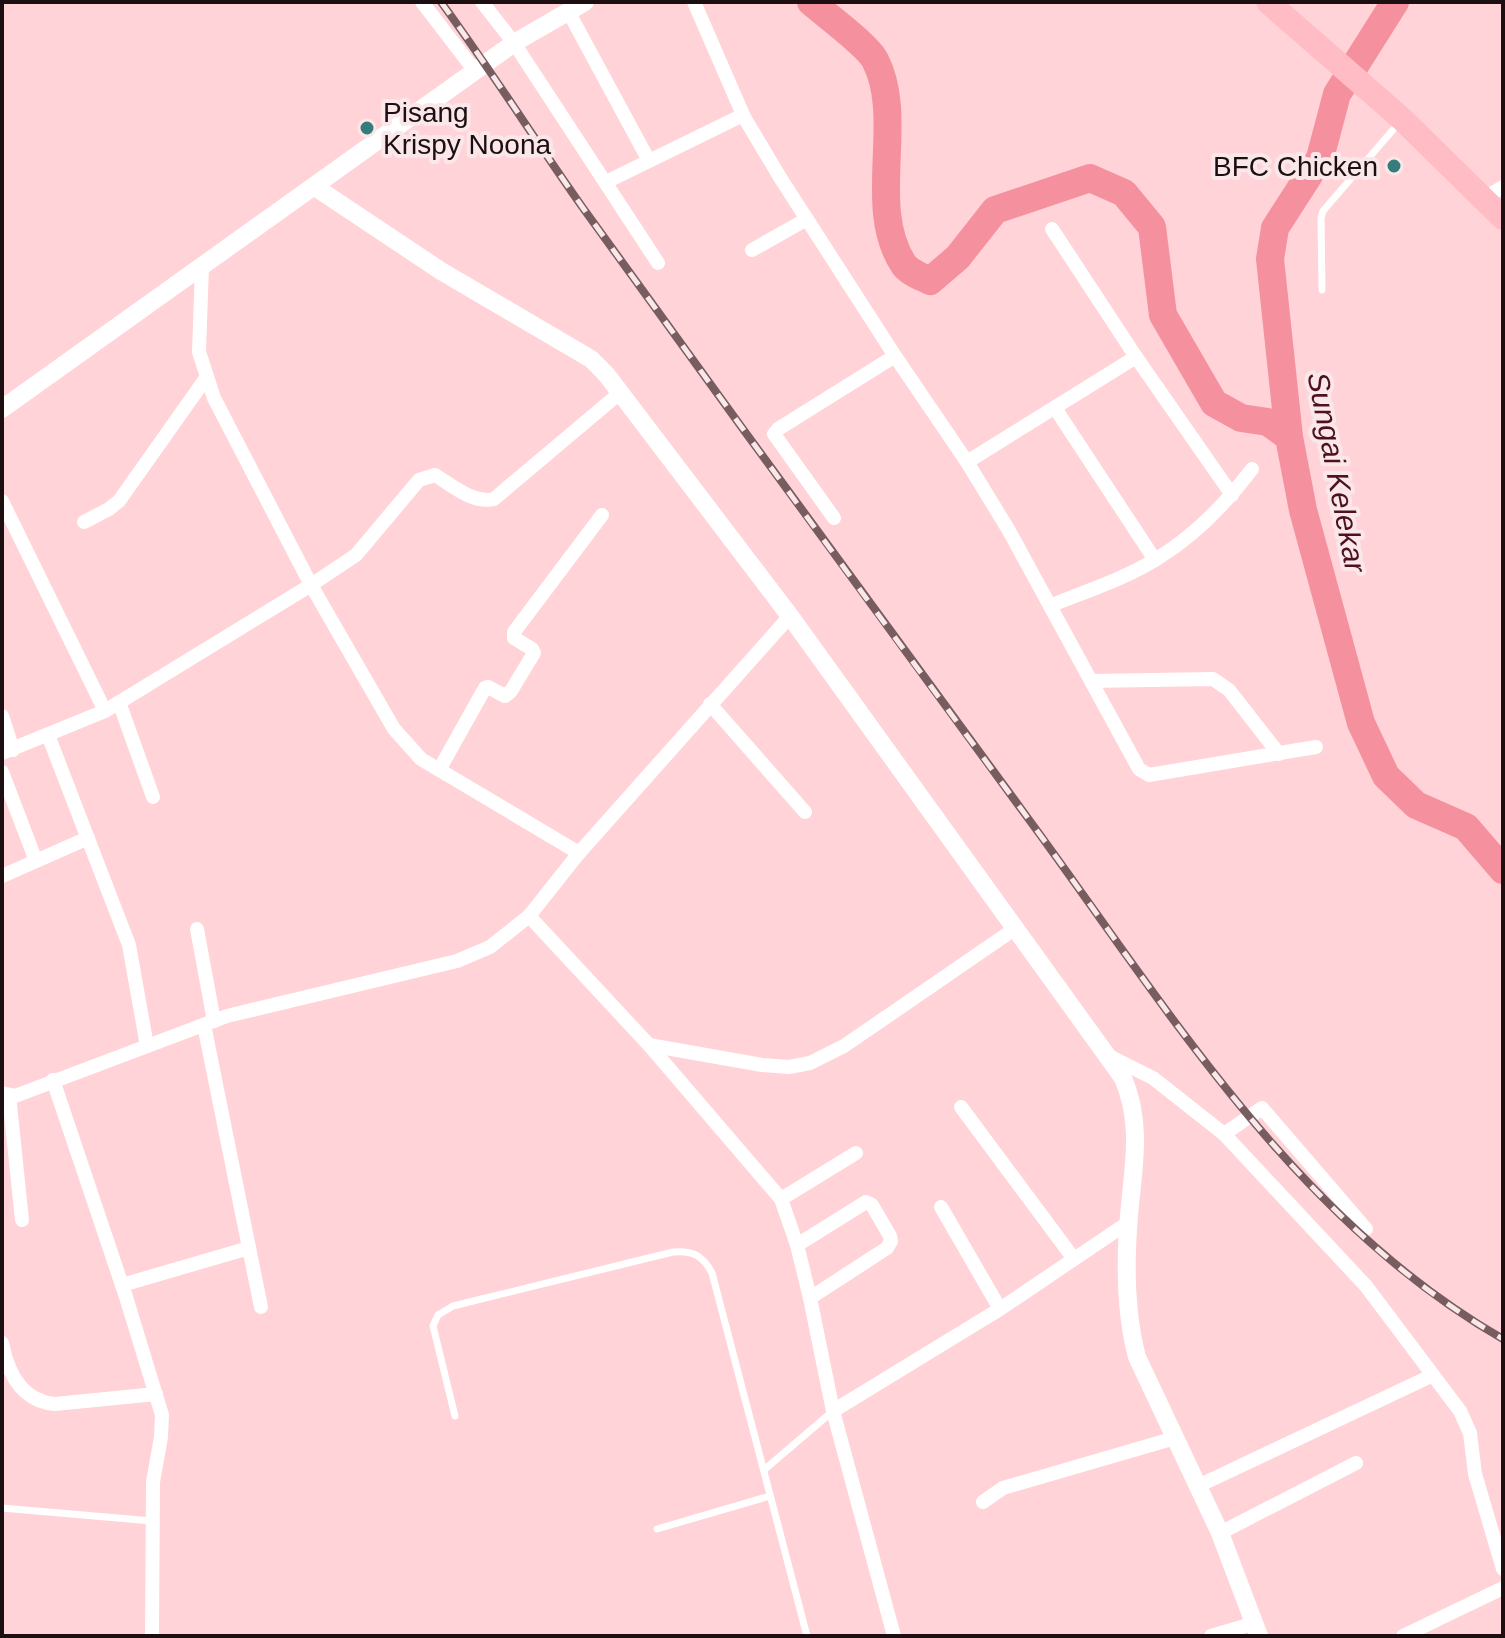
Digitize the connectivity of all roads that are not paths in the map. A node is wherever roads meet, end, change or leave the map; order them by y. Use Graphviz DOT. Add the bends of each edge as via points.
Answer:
graph roads {
  1 [pos="422,2"];
  2 [pos="482,2"];
  3 [pos="585,2"];
  4 [pos="694,2"];
  5 [pos="1268,2"];
  6 [pos="568,11"];
  7 [pos="514,43"];
  8 [pos="475,71"];
  9 [pos="743,115"];
  10 [pos="1402,119"];
  11 [pos="648,159"];
  12 [pos="606,182"];
  13 [pos="315,187"];
  14 [pos="1494,193"];
  15 [pos="1503,218"];
  16 [pos="807,219"];
  17 [pos="1052,229"];
  18 [pos="752,250"];
  19 [pos="658,263"];
  20 [pos="202,266"];
  21 [pos="1322,290"];
  22 [pos="895,356"];
  23 [pos="1136,357"];
  24 [pos="206,378"];
  25 [pos="621,392"];
  26 [pos="1055,408"];
  27 [pos="2,409"];
  28 [pos="967,462"];
  29 [pos="1252,469"];
  30 [pos="1232,495"];
  31 [pos="2,501"];
  32 [pos="602,515"];
  33 [pos="834,518"];
  34 [pos="84,522"];
  35 [pos="1155,560"];
  36 [pos="311,585"];
  37 [pos="1050,606"];
  38 [pos="790,616"];
  39 [pos="1091,681"];
  40 [pos="119,702"];
  41 [pos="710,704"];
  42 [pos="105,711"];
  43 [pos="2,716"];
  44 [pos="48,735"];
  45 [pos="1316,747"];
  46 [pos="8,751"];
  47 [pos="1279,754"];
  48 [pos="439,770"];
  49 [pos="2,772"];
  50 [pos="153,797"];
  51 [pos="805,812"];
  52 [pos="88,838"];
  53 [pos="579,853"];
  54 [pos="36,861"];
  55 [pos="2,876"];
  56 [pos="529,916"];
  57 [pos="1016,928"];
  58 [pos="197,929"];
  59 [pos="209,1023"];
  60 [pos="649,1045"];
  61 [pos="147,1046"];
  62 [pos="1109,1056"];
  63 [pos="53,1080"];
  64 [pos="6,1094"];
  65 [pos="961,1107"];
  66 [pos="1224,1134"];
  67 [pos="856,1153"];
  68 [pos="781,1199"];
  69 [pos="941,1207"];
  70 [pos="22,1220"];
  71 [pos="1129,1222"];
  72 [pos="1366,1229"];
  73 [pos="797,1245"];
  74 [pos="249,1248"];
  75 [pos="1074,1259"];
  76 [pos="122,1285"];
  77 [pos="810,1298"];
  78 [pos="261,1307"];
  79 [pos="1000,1309"];
  80 [pos="2,1343"];
  81 [pos="4,1360"];
  82 [pos="1431,1376"];
  83 [pos="156,1394"];
  84 [pos="833,1411"];
  85 [pos="455,1416"];
  86 [pos="1175,1438"];
  87 [pos="1356,1463"];
  88 [pos="764,1470"];
  89 [pos="1198,1486"];
  90 [pos="770,1496"];
  91 [pos="983,1502"];
  92 [pos="2,1508"];
  93 [pos="152,1521"];
  94 [pos="657,1529"];
  95 [pos="1220,1533"];
  96 [pos="1503,1569"];
  97 [pos="1503,1588"];
  98 [pos="1257,1630"];
  99 [pos="152,1636"];
  100 [pos="807,1636"];
  101 [pos="894,1636"];
  102 [pos="1211,1636"];
  103 [pos="1403,1636"];
  1 -- 8 [label="street"];
  2 -- 7 [label="street"];
  3 -- 6 [label="street"];
  4 -- 9 [label="street"];
  5 -- 10 [label="highway"];
  6 -- 7 [label="street"];
  6 -- 11 [label="street"];
  7 -- 8 [label="street"];
  7 -- 12 [label="street"];
  8 -- 13 [label="street"];
  9 -- 11 [label="street"];
  9 -- 16 [label="street"];
  10 -- 14 [label="highway"];
  10 -- 21 [label="lane" via="1323,211"];
  11 -- 12 [label="street"];
  12 -- 19 [label="street"];
  13 -- 20 [label="street"];
  13 -- 25 [label="street" via="441,271 591,359"];
  14 -- 15 [label="highway"];
  16 -- 18 [label="street"];
  16 -- 22 [label="street"];
  17 -- 23 [label="street"];
  20 -- 24 [label="street" via="199,352"];
  20 -- 27 [label="street"];
  22 -- 28 [label="street"];
  22 -- 33 [label="street" via="775,433"];
  23 -- 26 [label="street"];
  23 -- 30 [label="street"];
  24 -- 34 [label="street" via="127,492"];
  24 -- 36 [label="street"];
  25 -- 36 [label="street" via="494,499 475,499 435,475 419,480 356,555"];
  25 -- 38 [label="street"];
  26 -- 28 [label="street"];
  26 -- 35 [label="street"];
  28 -- 37 [label="street"];
  29 -- 30 [label="street"];
  30 -- 35 [label="street"];
  31 -- 42 [label="street"];
  32 -- 48 [label="street" via="514,632 514,638 534,653 511,691 505,696 485,688"];
  35 -- 37 [label="street"];
  36 -- 40 [label="street"];
  36 -- 48 [label="street" via="394,729"];
  37 -- 39 [label="street"];
  38 -- 41 [label="street"];
  38 -- 57 [label="street"];
  39 -- 47 [label="street" via="1213,679 1229,690"];
  39 -- 47 [label="street" via="1143,773"];
  40 -- 42 [label="street"];
  40 -- 50 [label="street"];
  41 -- 51 [label="street"];
  41 -- 53 [label="street"];
  42 -- 44 [label="street"];
  43 -- 46 [label="street"];
  44 -- 46 [label="street"];
  44 -- 52 [label="street"];
  45 -- 47 [label="street"];
  48 -- 53 [label="street"];
  49 -- 54 [label="street"];
  52 -- 54 [label="street"];
  52 -- 61 [label="street" via="129,945"];
  53 -- 56 [label="street"];
  54 -- 55 [label="street"];
  56 -- 59 [label="street" via="473,956"];
  56 -- 60 [label="street"];
  57 -- 60 [label="street" via="844,1046 810,1063 762,1065"];
  57 -- 62 [label="street"];
  58 -- 59 [label="street"];
  59 -- 61 [label="street"];
  59 -- 74 [label="street"];
  60 -- 68 [label="street"];
  61 -- 63 [label="street"];
  62 -- 66 [label="street" via="1153,1078"];
  62 -- 71 [label="street" via="1132,1100 1137,1131"];
  63 -- 64 [label="street" via="15,1096"];
  63 -- 76 [label="street"];
  64 -- 70 [label="street"];
  65 -- 75 [label="street"];
  66 -- 72 [label="street" via="1262,1108"];
  66 -- 82 [label="street" via="1366,1286"];
  67 -- 68 [label="street"];
  68 -- 73 [label="street"];
  69 -- 79 [label="street"];
  71 -- 75 [label="street"];
  71 -- 86 [label="street" via="1129,1326 1137,1357"];
  73 -- 77 [label="street"];
  73 -- 77 [label="street" via="866,1202 890,1236 887,1248"];
  74 -- 76 [label="street"];
  74 -- 78 [label="street"];
  75 -- 79 [label="street"];
  76 -- 83 [label="street"];
  77 -- 84 [label="street"];
  79 -- 84 [label="street"];
  80 -- 81 [label="street"];
  81 -- 83 [label="street" via="22,1390 40,1402"];
  82 -- 89 [label="street"];
  82 -- 96 [label="street" via="1460,1411 1470,1433 1475,1474"];
  83 -- 93 [label="street" via="162,1424"];
  84 -- 88 [label="lane"];
  84 -- 101 [label="street"];
  85 -- 88 [label="lane" via="433,1326 438,1315 453,1306 687,1250 698,1254 712,1273"];
  86 -- 89 [label="street"];
  86 -- 91 [label="street" via="1003,1488"];
  87 -- 95 [label="street"];
  88 -- 90 [label="lane"];
  89 -- 95 [label="street"];
  90 -- 94 [label="lane"];
  90 -- 100 [label="lane"];
  92 -- 93 [label="lane"];
  93 -- 99 [label="street"];
  95 -- 98 [label="street"];
  97 -- 103 [label="street"];
  98 -- 102 [label="street"];
}
